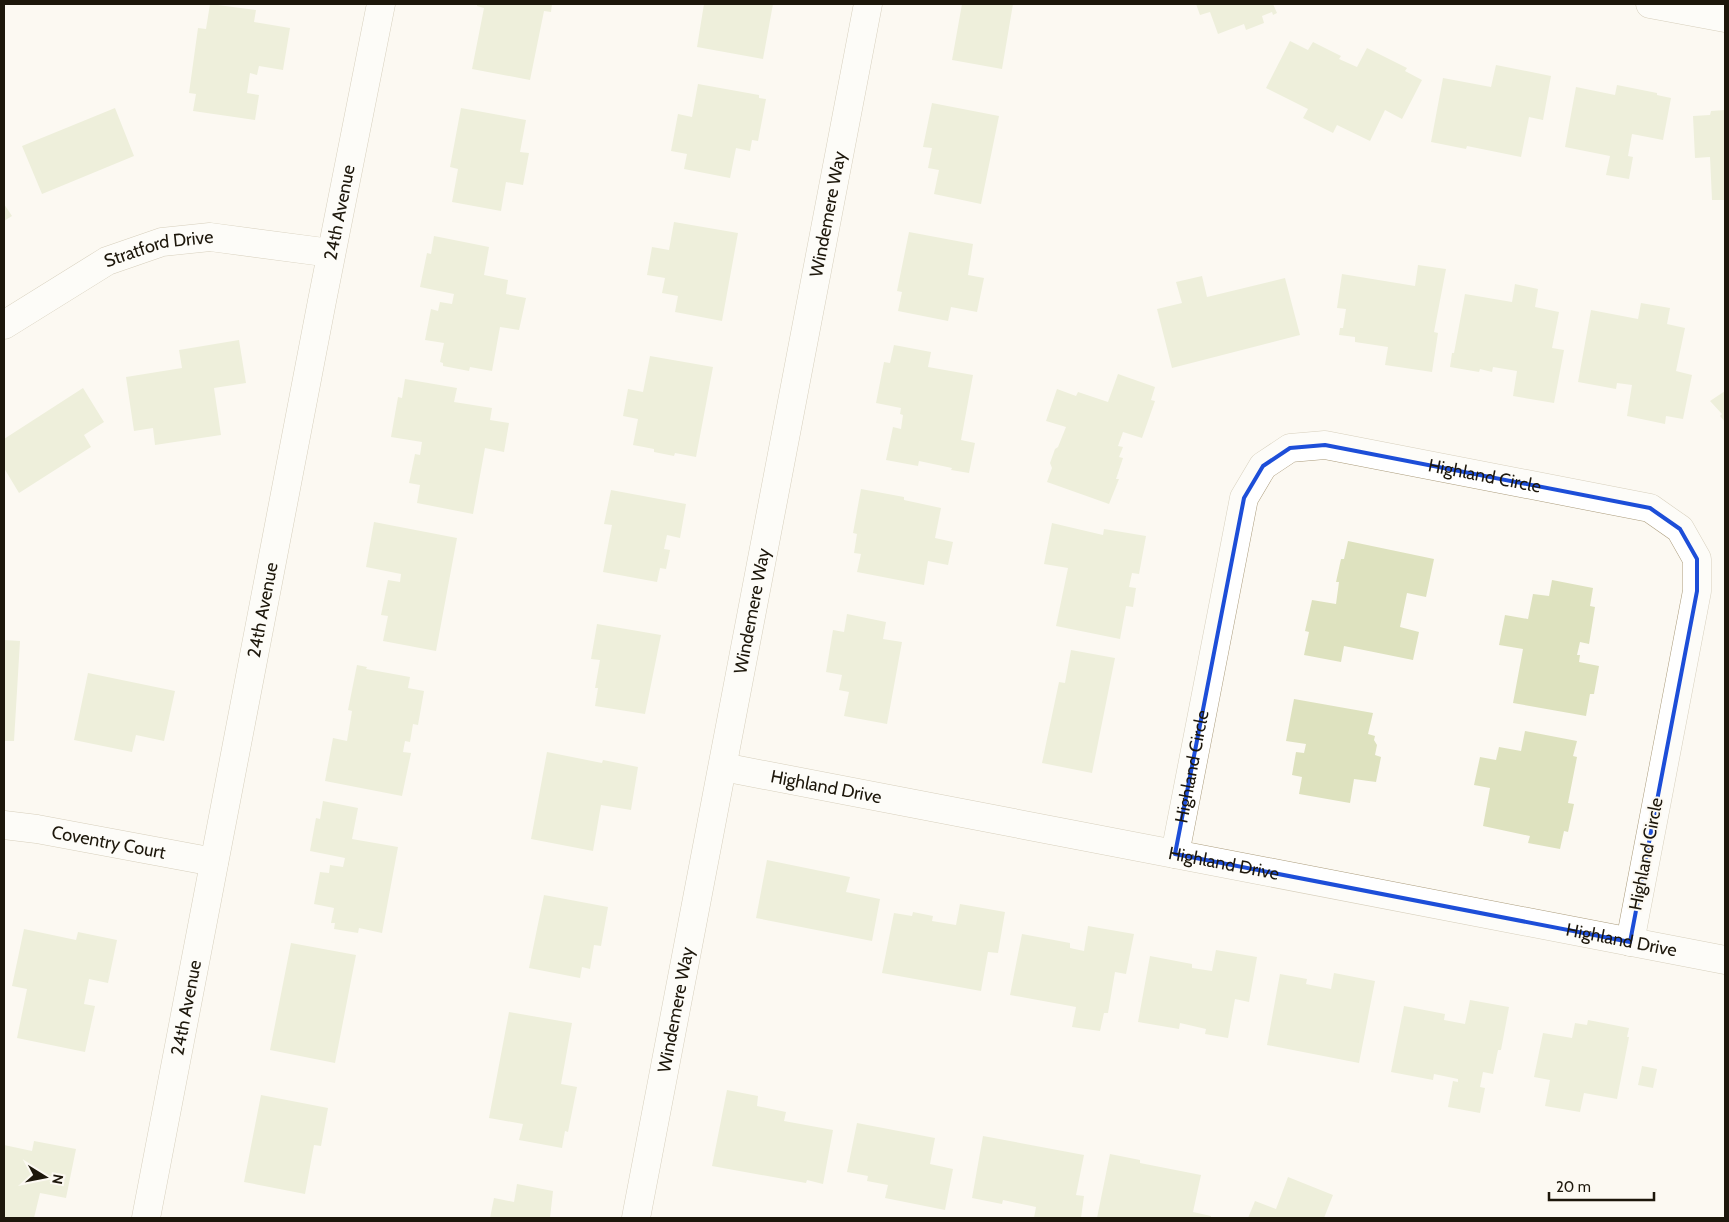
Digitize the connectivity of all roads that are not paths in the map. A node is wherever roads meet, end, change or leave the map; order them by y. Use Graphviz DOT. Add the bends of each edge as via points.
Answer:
graph roads {
  1 [pos="381,4"];
  2 [pos="868,4"];
  3 [pos="1650,4"];
  4 [pos="1725,18"];
  5 [pos="331,252"];
  6 [pos="4,325"];
  7 [pos="723,767"];
  8 [pos="4,825"];
  9 [pos="1175,854"];
  10 [pos="214,862"];
  11 [pos="1630,942"];
  12 [pos="1725,960"];
  13 [pos="146,1218"];
  14 [pos="636,1218"];
  1 -- 5 [label="street, 24th Avenue"];
  2 -- 7 [label="street, Windemere Way"];
  3 -- 4 [label="street"];
  5 -- 6 [label="street, Stratford Drive" via="210,237 162,242 108,261"];
  5 -- 10 [label="street, 24th Avenue"];
  7 -- 9 [label="street, Highland Drive"];
  7 -- 14 [label="street, Windemere Way"];
  8 -- 10 [label="street, Coventry Court" via="37,828"];
  9 -- 11 [label="street, Highland Drive"];
  9 -- 11 [label="street, Highland Circle" via="1244,498 1263,466 1290,448 1325,444 1650,508 1680,529 1697,559 1697,591"];
  10 -- 13 [label="street, 24th Avenue"];
  11 -- 12 [label="street, Highland Drive"];
}
